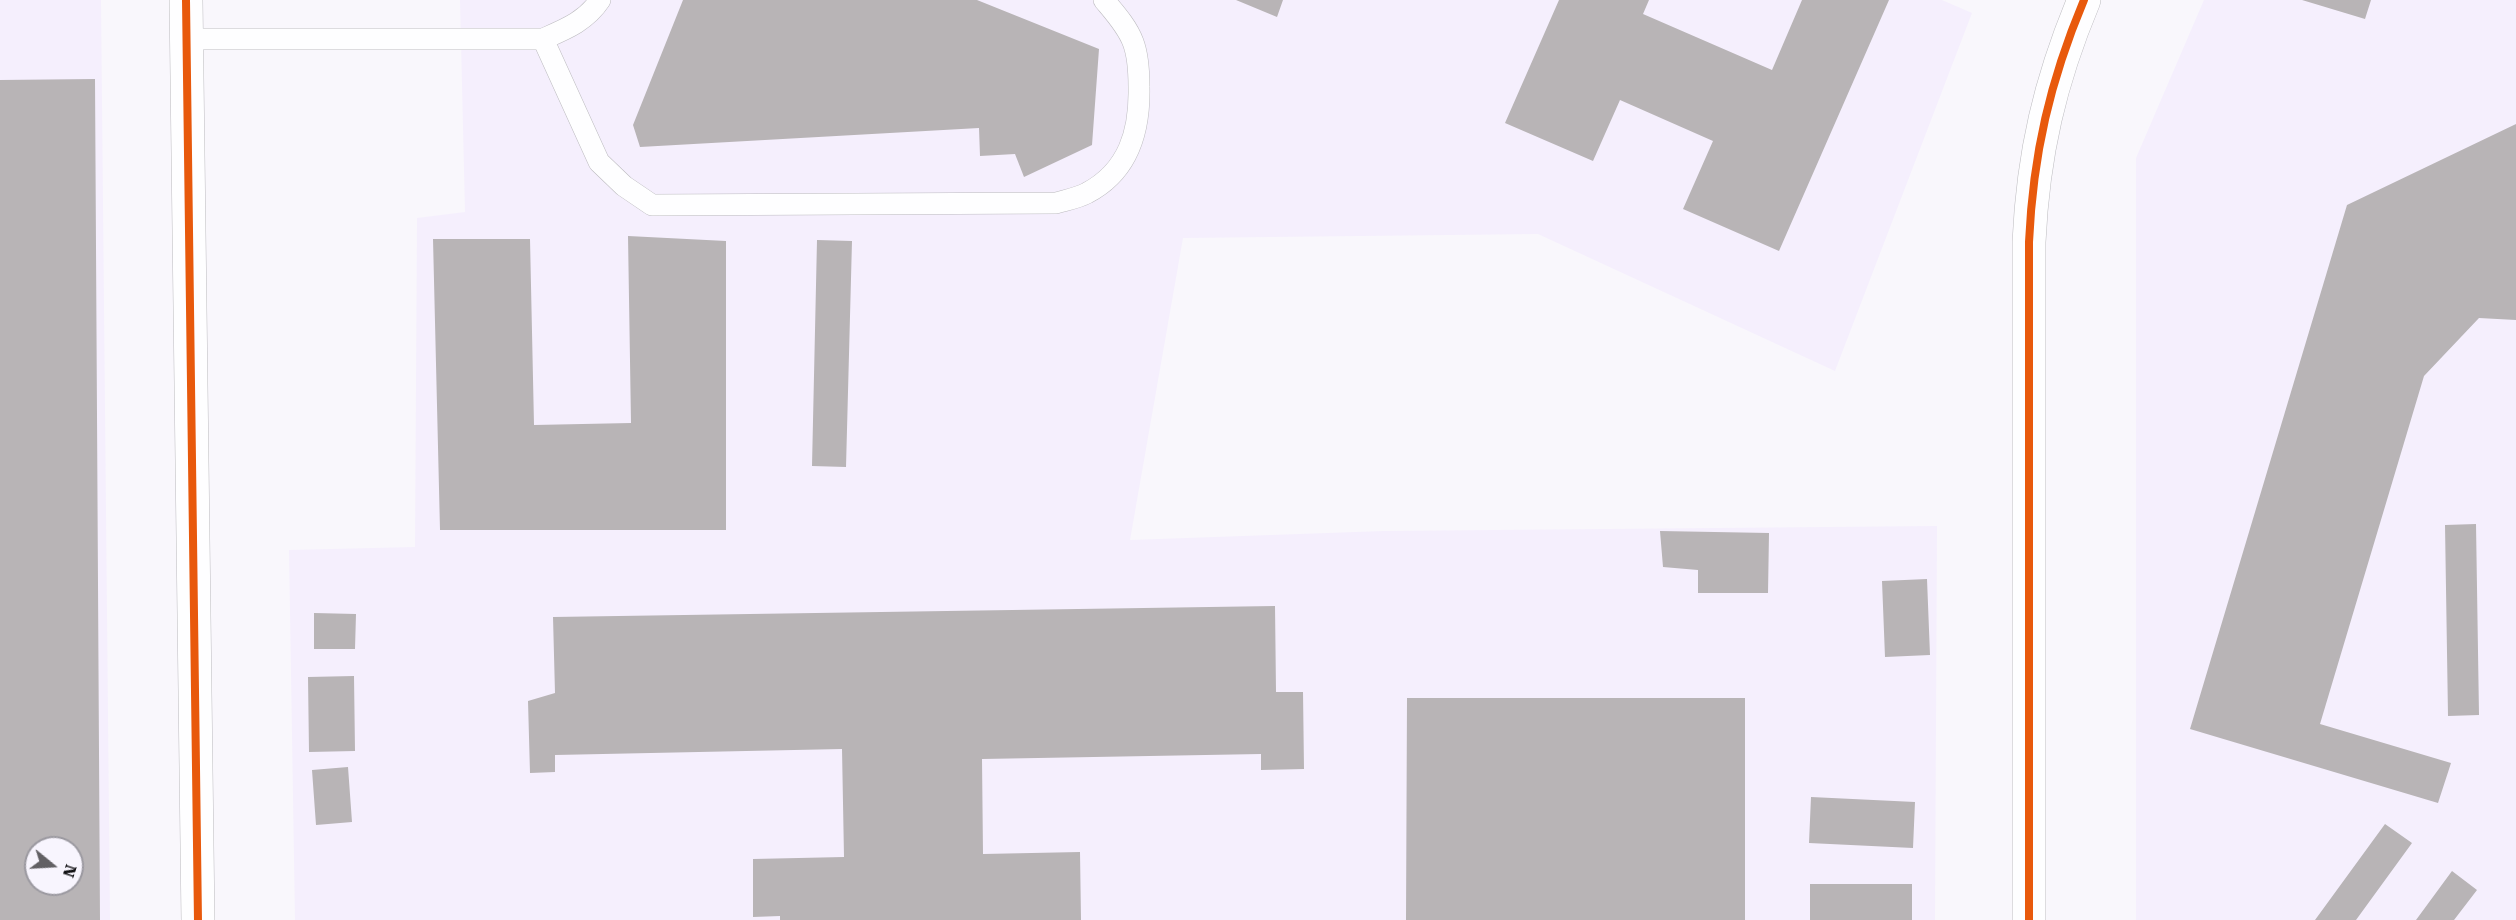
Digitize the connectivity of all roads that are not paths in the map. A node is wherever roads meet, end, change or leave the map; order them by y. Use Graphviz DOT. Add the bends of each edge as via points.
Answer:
graph roads {
  1 [pos="186,0"];
  2 [pos="600,0"];
  3 [pos="1104,0"];
  4 [pos="2084,0"];
  5 [pos="185,39"];
  6 [pos="543,39"];
  7 [pos="198,920"];
  8 [pos="2029,920"];
  1 -- 5 [label="street"];
  2 -- 6 [label="lane" via="576,24"];
  3 -- 6 [label="lane" via="1133,42 1140,116 1131,148 1113,173 1087,193 1056,203 652,205 599,162"];
  4 -- 8 [label="street" via="2052,86 2032,188"];
  5 -- 6 [label="lane"];
  5 -- 7 [label="street"];
}
